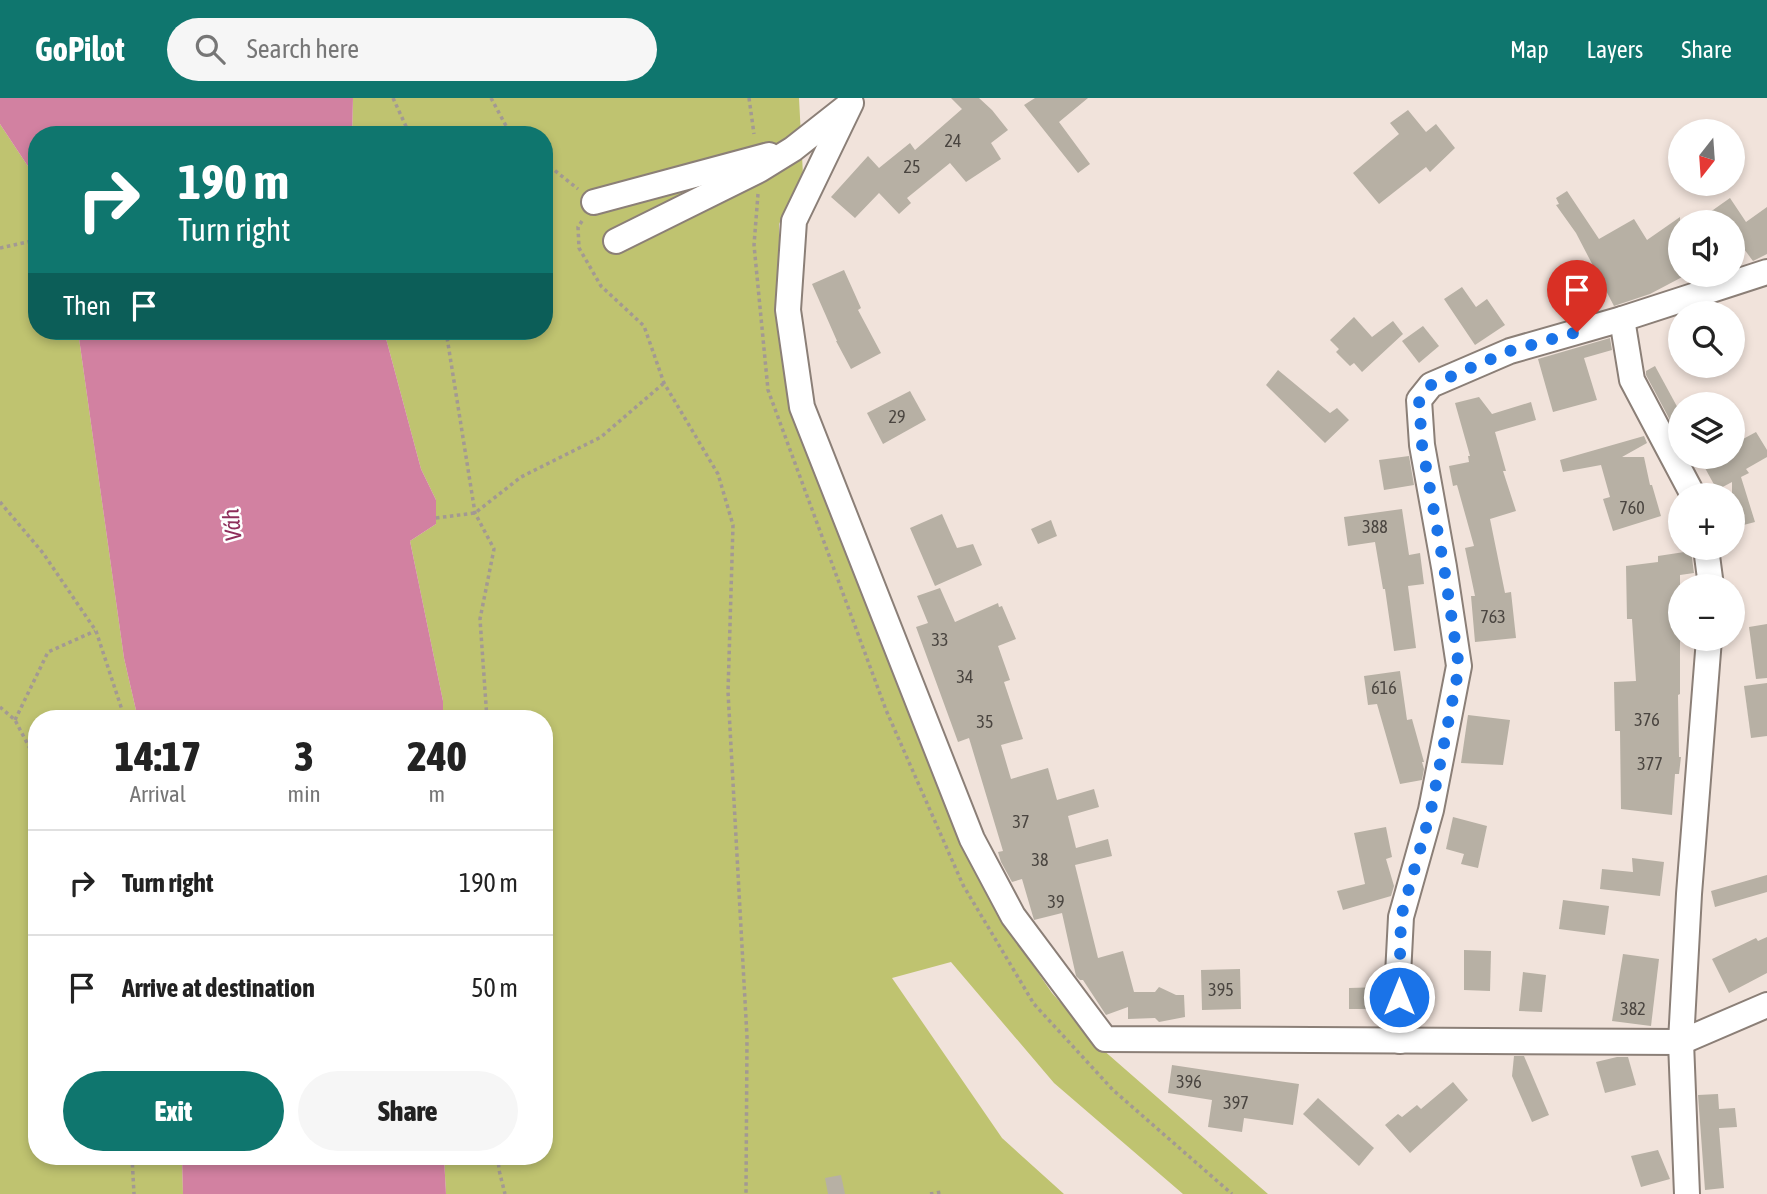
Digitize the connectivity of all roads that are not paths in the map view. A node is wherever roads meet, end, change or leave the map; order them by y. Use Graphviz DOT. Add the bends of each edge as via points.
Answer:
graph roads {
  1 [pos="853,100"];
  2 [pos="793,149"];
  3 [pos="594,202"];
  4 [pos="616,241"];
  5 [pos="1767,272"];
  6 [pos="1622,319"];
  7 [pos="1687,483"];
  8 [pos="1708,651"];
  9 [pos="1767,1005"];
  10 [pos="1400,1041"];
  11 [pos="1681,1042"];
  12 [pos="1687,1194"];
  1 -- 2 [label="street"];
  1 -- 10 [label="street" via="794,221 788,310 803,407 972,839 1013,916 1105,1039"];
  2 -- 3 [label="street"];
  2 -- 4 [label="street"];
  5 -- 6 [label="street"];
  6 -- 7 [label="street" via="1632,380"];
  6 -- 10 [label="street" via="1510,351 1431,385 1419,400 1422,445 1459,667 1431,810 1401,917"];
  8 -- 11 [label="street"];
  9 -- 11 [label="street"];
  10 -- 11 [label="street"];
  11 -- 12 [label="street"];
}
